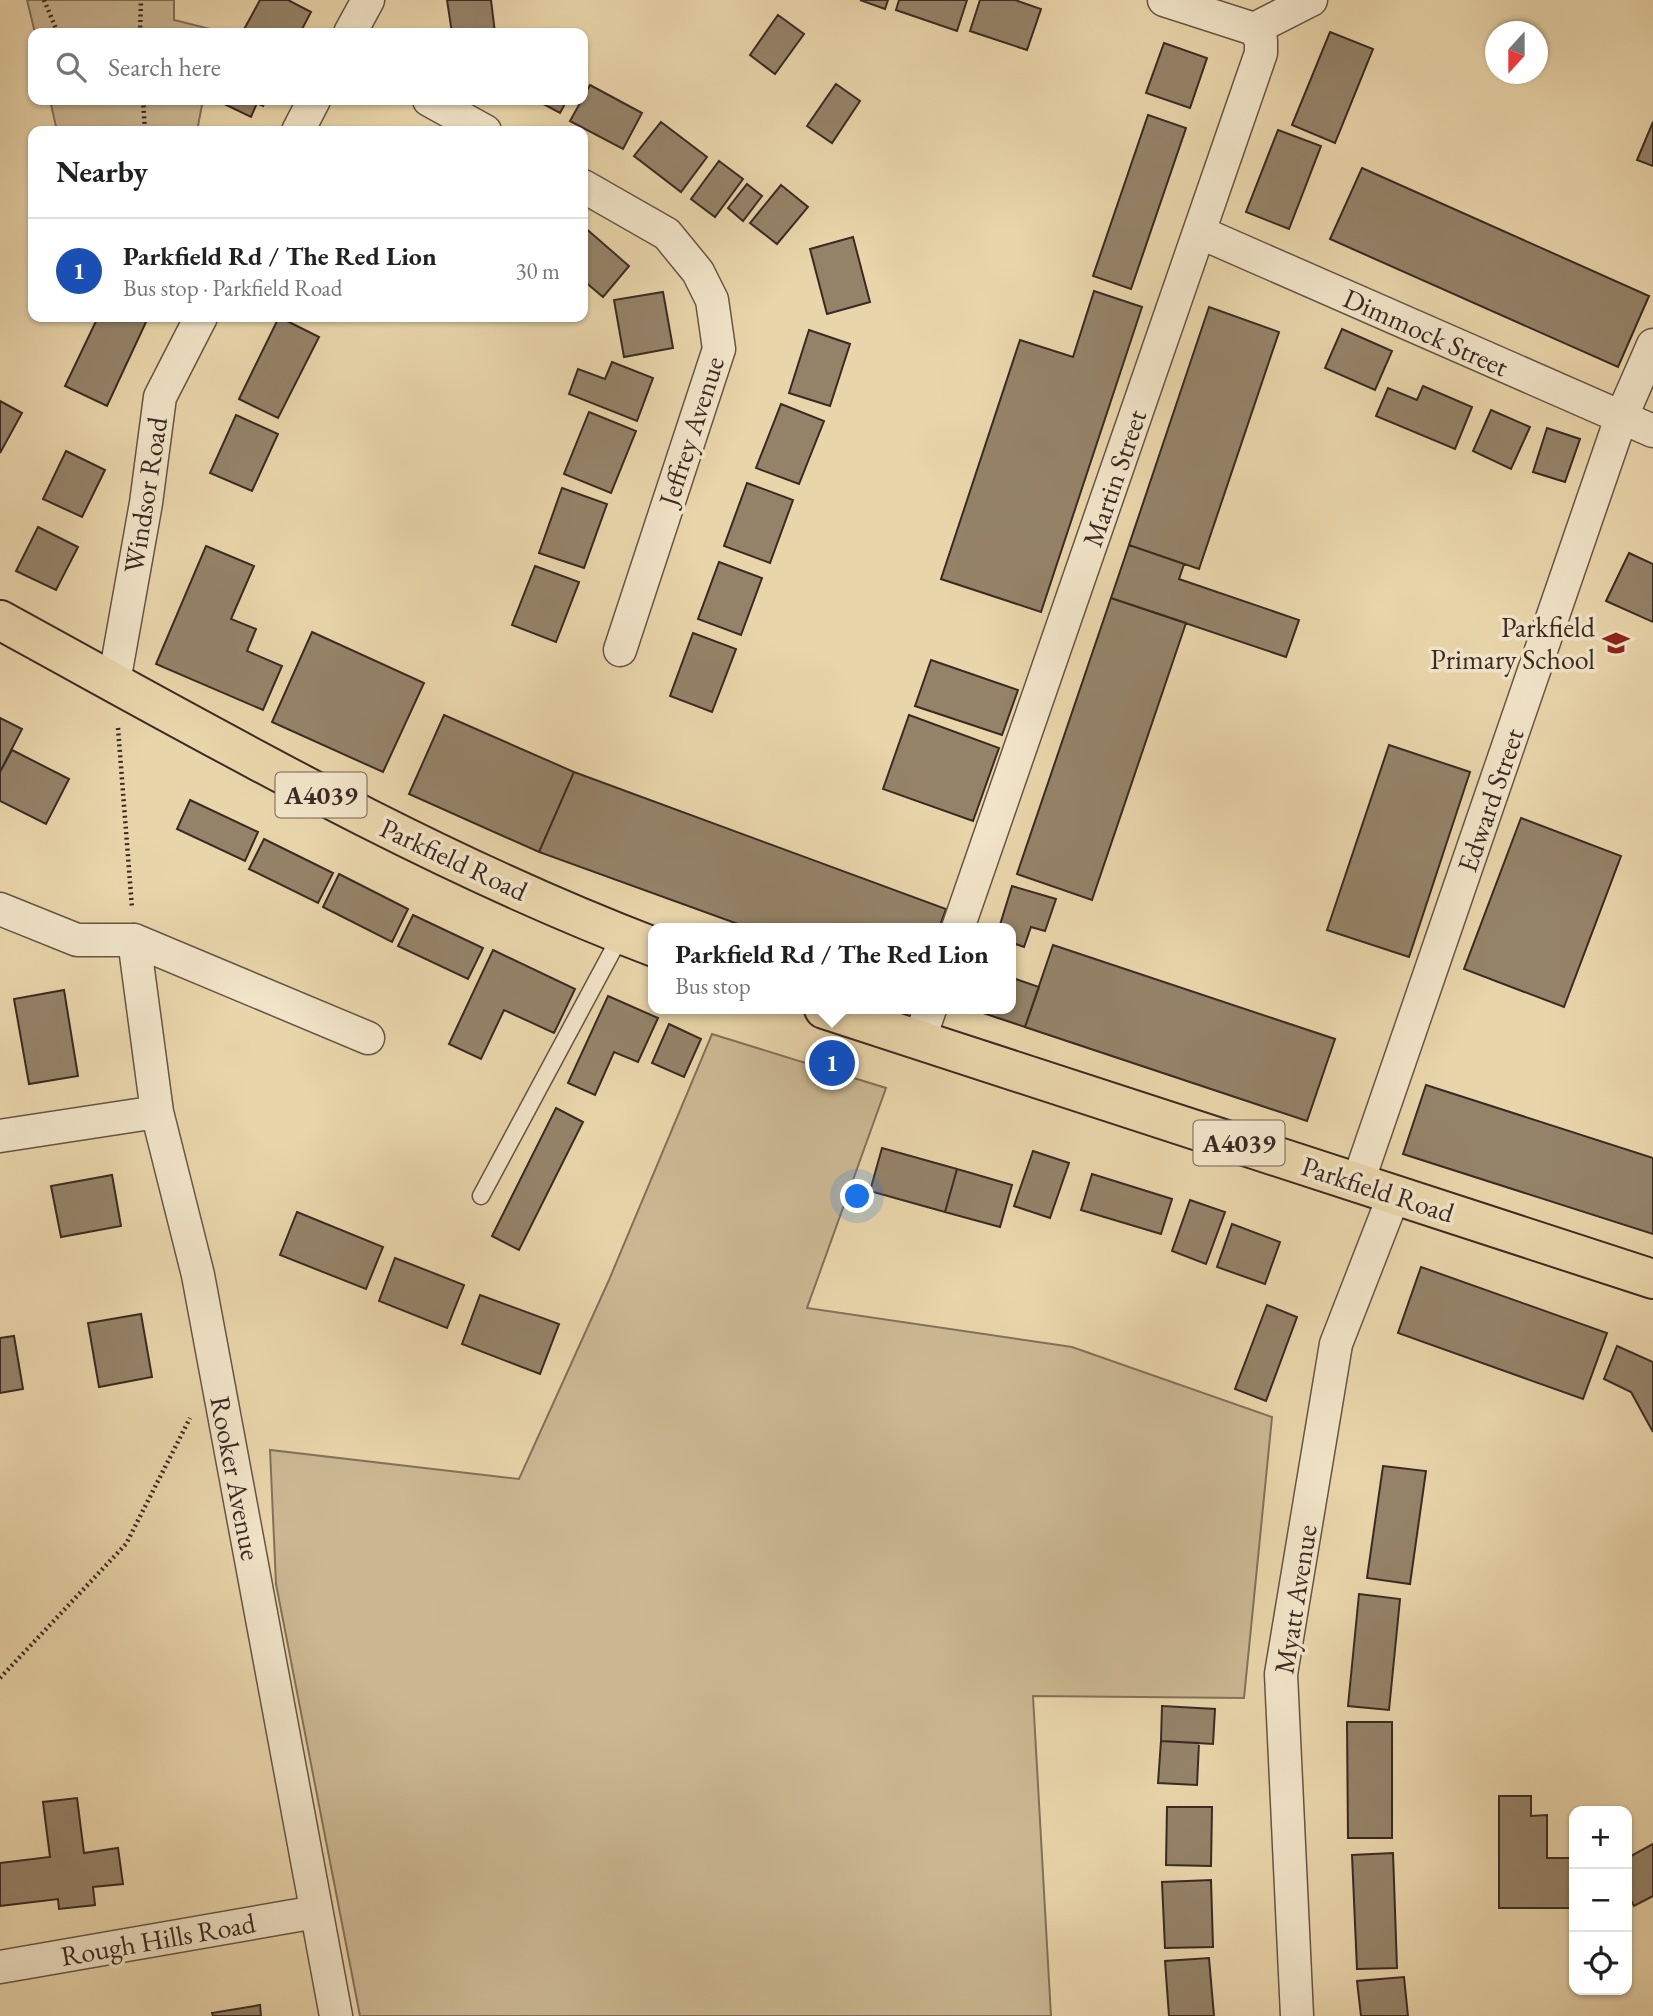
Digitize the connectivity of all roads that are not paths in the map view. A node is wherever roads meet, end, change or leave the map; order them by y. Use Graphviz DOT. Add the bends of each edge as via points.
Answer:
graph roads {
  1 [pos="368,0"];
  2 [pos="1164,0"];
  3 [pos="1311,0"];
  4 [pos="352,28"];
  5 [pos="1254,29"];
  6 [pos="311,105"];
  7 [pos="438,105"];
  8 [pos="301,126"];
  9 [pos="476,126"];
  10 [pos="588,189"];
  11 [pos="1199,232"];
  12 [pos="198,322"];
  13 [pos="1653,345"];
  14 [pos="1621,418"];
  15 [pos="1653,432"];
  16 [pos="0,620"];
  17 [pos="620,650"];
  18 [pos="114,682"];
  19 [pos="0,909"];
  20 [pos="960,923"];
  21 [pos="134,940"];
  22 [pos="637,941"];
  23 [pos="855,1014"];
  24 [pos="924,1025"];
  25 [pos="368,1038"];
  26 [pos="157,1112"];
  27 [pos="0,1136"];
  28 [pos="1358,1182"];
  29 [pos="1394,1195"];
  30 [pos="481,1196"];
  31 [pos="1653,1279"];
  32 [pos="316,1912"];
  33 [pos="0,1967"];
  34 [pos="335,2016"];
  35 [pos="1297,2016"];
  1 -- 4 [label="street"];
  2 -- 5 [label="street"];
  3 -- 5 [label="street"];
  5 -- 11 [label="street, Martin Street" via="1261,40 1261,53"];
  6 -- 8 [label="street"];
  7 -- 9 [label="street"];
  10 -- 17 [label="street, Jeffrey Avenue" via="667,234 698,272 712,300 719,349"];
  11 -- 14 [label="street, Dimmock Street"];
  11 -- 20 [label="street, Martin Street"];
  12 -- 18 [label="street, Windsor Road" via="160,397"];
  13 -- 14 [label="street, Edward Street"];
  14 -- 15 [label="street, Dimmock Street"];
  14 -- 28 [label="street, Edward Street"];
  16 -- 18 [label="main road, Parkfield Road / A4039"];
  18 -- 22 [label="main road, Parkfield Road / A4039" via="309,789 492,879"];
  19 -- 21 [label="street" via="77,940"];
  21 -- 25 [label="street"];
  21 -- 26 [label="street, Rooker Avenue"];
  22 -- 30 [label="lane"];
  23 -- 24 [label="main road, Parkfield Road / A4039"];
  24 -- 28 [label="main road, Parkfield Road / A4039"];
  26 -- 27 [label="street"];
  26 -- 32 [label="street, Rooker Avenue" via="198,1275"];
  28 -- 29 [label="main road, Parkfield Road / A4039"];
  29 -- 31 [label="main road, Parkfield Road / A4039"];
  29 -- 35 [label="street, Myatt Avenue" via="1336,1344 1281,1674"];
  32 -- 33 [label="street, Rough Hills Road"];
  32 -- 34 [label="street, Rooker Avenue"];
}
